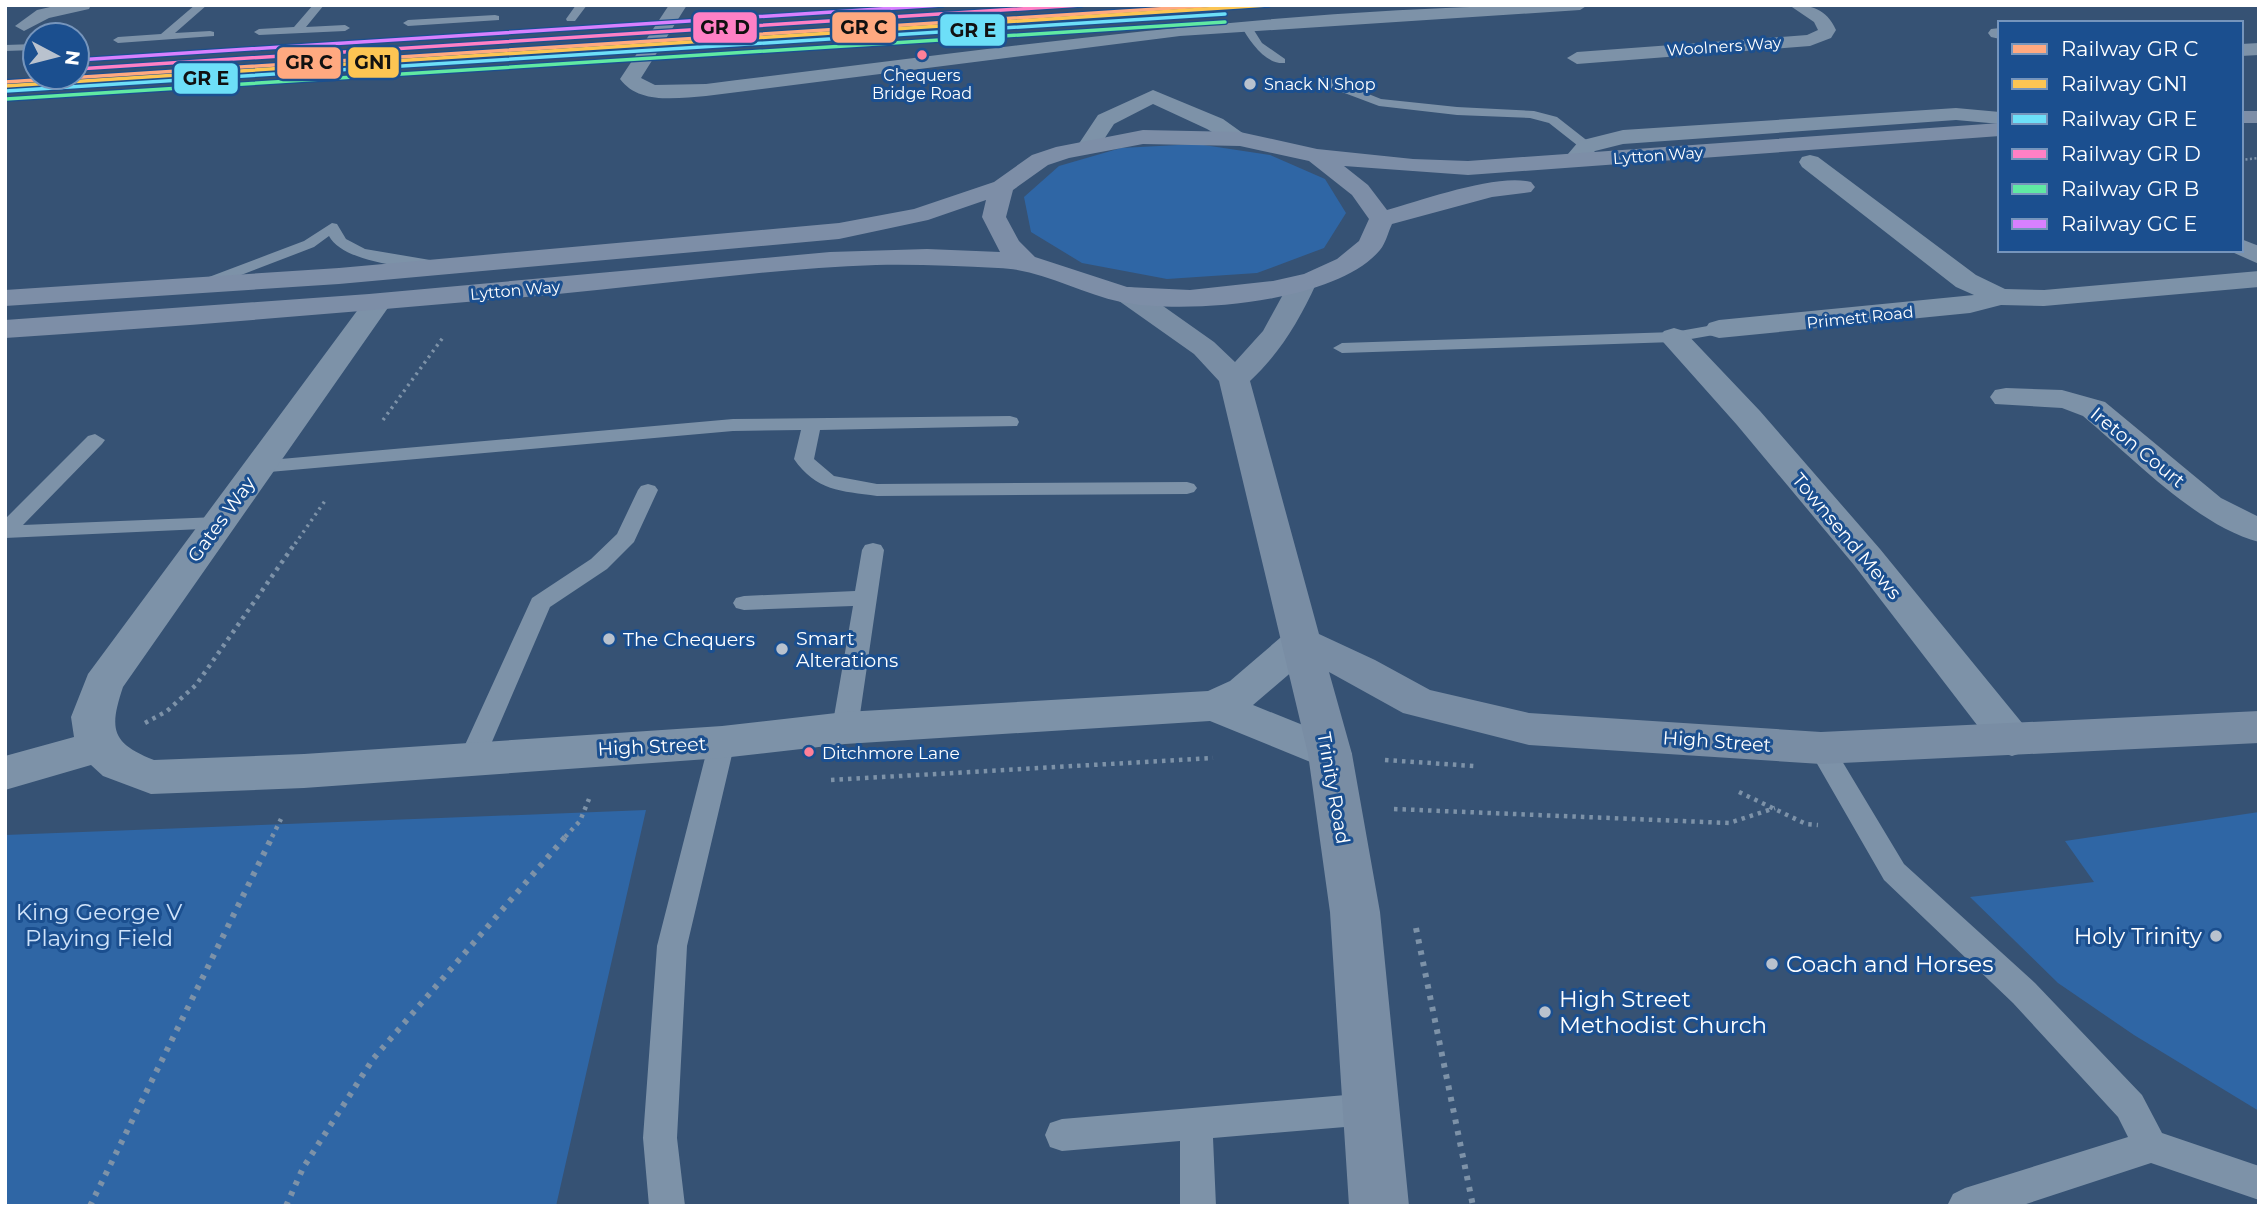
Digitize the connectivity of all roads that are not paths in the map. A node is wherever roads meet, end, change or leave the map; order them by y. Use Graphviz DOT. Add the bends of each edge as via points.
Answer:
graph roads {
  1 [pos="83,5"];
  2 [pos="202,5"];
  3 [pos="320,5"];
  4 [pos="451,5"];
  5 [pos="582,5"];
  6 [pos="1580,5"];
  7 [pos="1797,5"];
  8 [pos="675,10"];
  9 [pos="495,19"];
  10 [pos="570,19"];
  11 [pos="440,21"];
  12 [pos="408,23"];
  13 [pos="1246,26"];
  14 [pos="19,28"];
  15 [pos="345,28"];
  16 [pos="297,30"];
  17 [pos="259,32"];
  18 [pos="209,34"];
  19 [pos="1129,36"];
  20 [pos="164,37"];
  21 [pos="118,40"];
  22 [pos="1145,52"];
  23 [pos="1577,58"];
  24 [pos="1281,61"];
  25 [pos="1322,80"];
  26 [pos="1998,118"];
  27 [pos="1998,129"];
  28 [pos="1240,139"];
  29 [pos="1089,145"];
  30 [pos="1578,148"];
  31 [pos="1998,148"];
  32 [pos="1317,156"];
  33 [pos="1810,162"];
  34 [pos="1002,187"];
  35 [pos="1381,219"];
  36 [pos="2243,248"];
  37 [pos="2259,256"];
  38 [pos="1026,262"];
  39 [pos="443,267"];
  40 [pos="2259,279"];
  41 [pos="1302,284"];
  42 [pos="199,286"];
  43 [pos="1129,295"];
  44 [pos="2000,297"];
  45 [pos="5,298"];
  46 [pos="378,302"];
  47 [pos="5,329"];
  48 [pos="1719,329"];
  49 [pos="1674,337"];
  50 [pos="1342,348"];
  51 [pos="1234,379"];
  52 [pos="2006,397"];
  53 [pos="1010,422"];
  54 [pos="812,424"];
  55 [pos="96,440"];
  56 [pos="258,467"];
  57 [pos="1187,488"];
  58 [pos="648,490"];
  59 [pos="217,523"];
  60 [pos="2259,531"];
  61 [pos="5,532"];
  62 [pos="873,550"];
  63 [pos="866,598"];
  64 [pos="744,603"];
  65 [pos="1301,642"];
  66 [pos="1214,706"];
  67 [pos="2259,727"];
  68 [pos="845,728"];
  69 [pos="2012,740"];
  70 [pos="722,742"];
  71 [pos="98,747"];
  72 [pos="1821,748"];
  73 [pos="1330,754"];
  74 [pos="472,758"];
  75 [pos="5,773"];
  76 [pos="1369,1109"];
  77 [pos="1196,1122"];
  78 [pos="1062,1135"];
  79 [pos="2151,1146"];
  80 [pos="2259,1183"];
  81 [pos="667,1206"];
  82 [pos="1198,1206"];
  83 [pos="1379,1206"];
  84 [pos="1965,1206"];
  1 -- 14 [label="street" via="43,14"];
  2 -- 20 [label="lane"];
  3 -- 16 [label="lane"];
  4 -- 11 [label="lane"];
  5 -- 10 [label="lane"];
  6 -- 13 [label="street"];
  7 -- 23 [label="street, Woolners Way" via="1822,19 1825,34 1810,40"];
  8 -- 19 [label="street" via="634,70 630,79 636,85 679,92"];
  9 -- 11 [label="lane"];
  11 -- 12 [label="lane"];
  13 -- 19 [label="street"];
  13 -- 24 [label="lane" via="1258,45"];
  15 -- 16 [label="lane"];
  16 -- 17 [label="lane"];
  18 -- 20 [label="lane"];
  19 -- 22 [label="street"];
  20 -- 21 [label="lane"];
  25 -- 30 [label="lane" via="1379,102 1457,111 1507,111 1553,120"];
  26 -- 30 [label="street" via="1968,114 1623,137"];
  27 -- 30 [label="main road, Lytton Way"];
  28 -- 29 [label="main road, Lytton Way" via="1143,137"];
  28 -- 29 [label="street" via="1152,85 1106,120"];
  28 -- 32 [label="main road, Lytton Way"];
  29 -- 34 [label="main road, Lytton Way" via="1040,160"];
  30 -- 32 [label="main road, Lytton Way" via="1446,168"];
  31 -- 33 [label="main road, Lytton Way"];
  32 -- 35 [label="main road, Lytton Way" via="1360,190"];
  33 -- 35 [label="main road, Lytton Way" via="1491,190"];
  33 -- 44 [label="street, Primett Road" via="1966,281"];
  34 -- 38 [label="main road, Lytton Way" via="994,217 1008,245"];
  34 -- 39 [label="main road, Lytton Way" via="919,215 839,231"];
  35 -- 41 [label="main road, Lytton Way" via="1361,255"];
  36 -- 37 [label="street"];
  38 -- 43 [label="main road, Lytton Way"];
  38 -- 46 [label="main road, Lytton Way" via="905,255"];
  39 -- 42 [label="main road, Lytton Way"];
  39 -- 42 [label="lane" via="361,253 340,242 332,227 299,248"];
  40 -- 44 [label="street, Primett Road" via="2044,298"];
  41 -- 43 [label="main road, Lytton Way" via="1238,296"];
  41 -- 51 [label="street" via="1288,316 1262,355"];
  42 -- 45 [label="main road, Lytton Way"];
  43 -- 51 [label="street, Trinity Road" via="1204,348"];
  44 -- 48 [label="street, Primett Road" via="1970,305"];
  46 -- 47 [label="main road, Lytton Way"];
  46 -- 56 [label="street, Gates Way"];
  48 -- 49 [label="lane"];
  49 -- 50 [label="lane"];
  49 -- 69 [label="street, Townsend Mews" via="1867,557"];
  51 -- 65 [label="street, Trinity Road"];
  52 -- 60 [label="street, Ireton Court" via="2080,401 2209,505"];
  53 -- 54 [label="lane"];
  54 -- 56 [label="lane" via="733,425"];
  54 -- 57 [label="lane" via="804,459 813,473 833,483 877,490"];
  55 -- 61 [label="lane"];
  56 -- 59 [label="street, Gates Way"];
  58 -- 74 [label="lane" via="626,537 600,564 540,603"];
  59 -- 61 [label="lane"];
  59 -- 71 [label="street, Gates Way" via="103,684 92,717"];
  62 -- 63 [label="lane"];
  63 -- 64 [label="lane"];
  63 -- 68 [label="lane"];
  65 -- 66 [label="street, High Street" via="1245,691"];
  65 -- 72 [label="street, High Street" via="1419,702 1529,729"];
  65 -- 73 [label="street, Trinity Road"];
  66 -- 68 [label="street, High Street"];
  66 -- 73 [label="street, High Street"];
  67 -- 69 [label="street, High Street"];
  68 -- 70 [label="street, High Street"];
  69 -- 72 [label="street, High Street"];
  70 -- 74 [label="street, High Street"];
  70 -- 81 [label="lane" via="672,946 660,1138"];
  71 -- 74 [label="street, High Street" via="119,764 151,777"];
  71 -- 75 [label="street"];
  72 -- 79 [label="lane" via="1894,872 2024,993 2130,1106"];
  73 -- 76 [label="street, Trinity Road" via="1355,912"];
  76 -- 77 [label="lane"];
  76 -- 83 [label="street, Trinity Road"];
  77 -- 78 [label="lane"];
  77 -- 82 [label="lane"];
  79 -- 80 [label="lane"];
  79 -- 84 [label="lane"];
}
